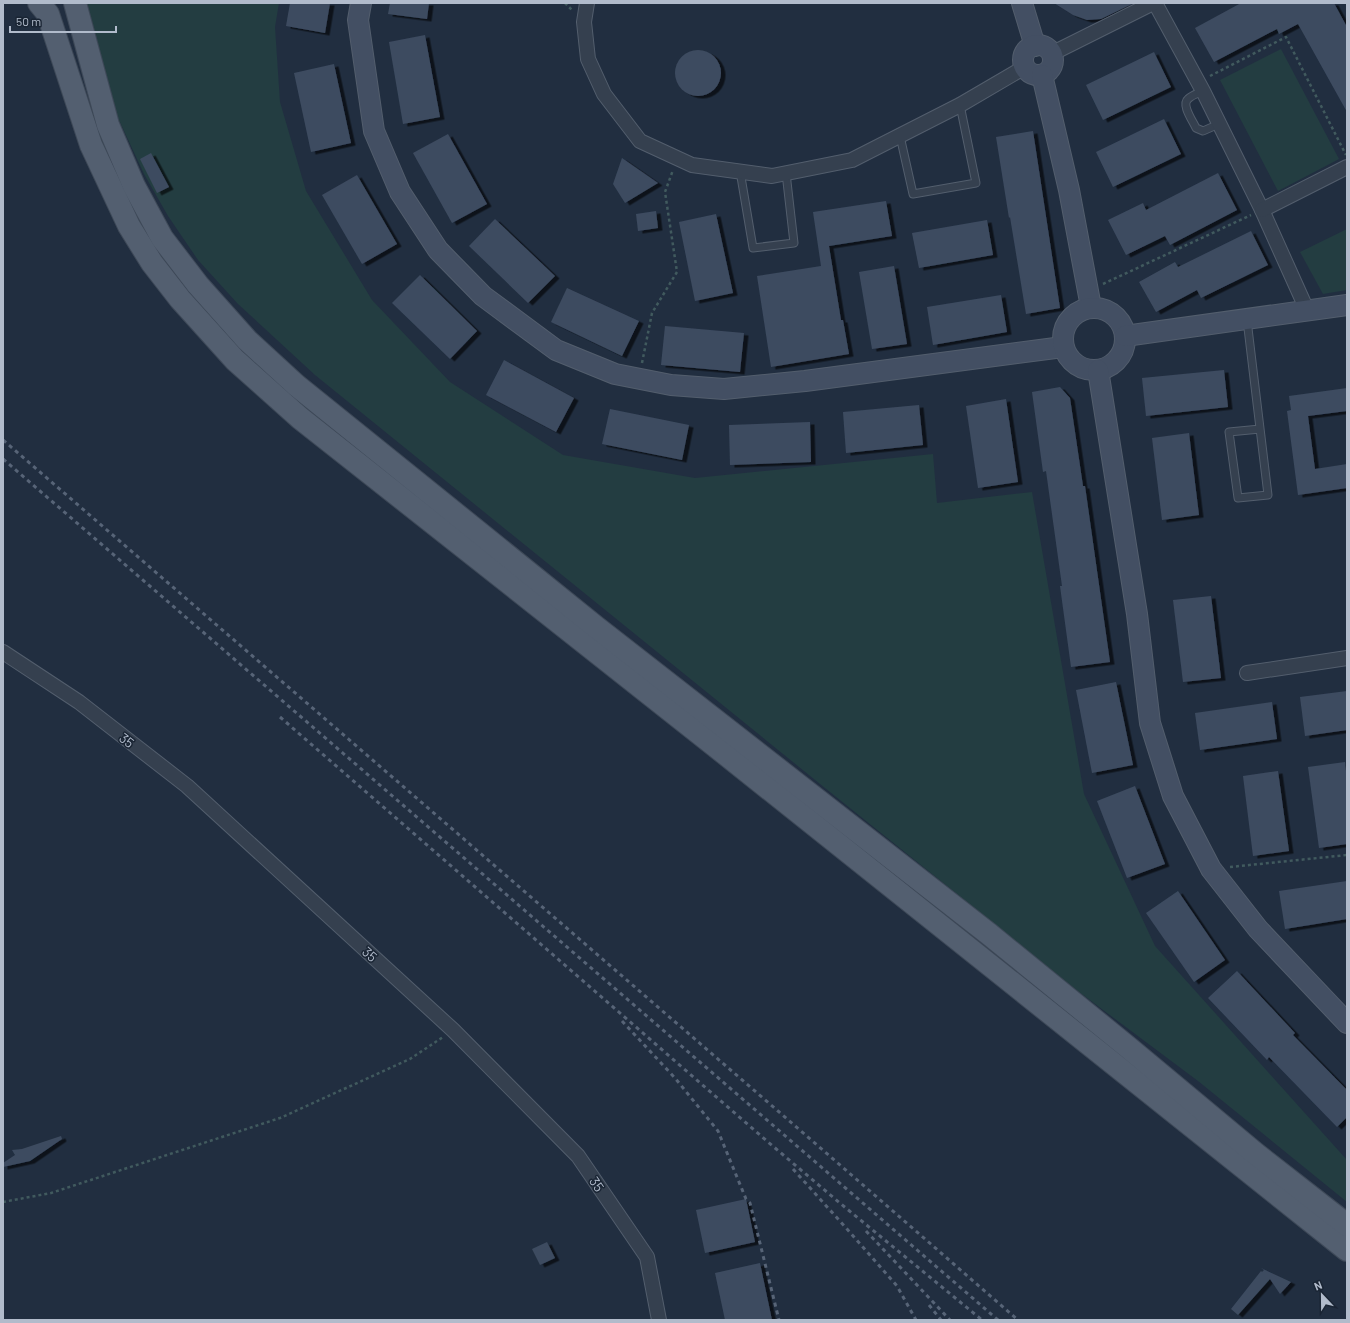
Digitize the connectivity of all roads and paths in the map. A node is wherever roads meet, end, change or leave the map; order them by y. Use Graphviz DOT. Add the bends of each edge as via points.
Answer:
graph roads {
  1 [pos="75,3"];
  2 [pos="361,3"];
  3 [pos="587,3"];
  4 [pos="1022,3"];
  5 [pos="1154,3"];
  6 [pos="44,7"];
  7 [pos="1043,50"];
  8 [pos="1033,71"];
  9 [pos="1200,86"];
  10 [pos="960,105"];
  11 [pos="1219,124"];
  12 [pos="900,136"];
  13 [pos="1347,157"];
  14 [pos="678,158"];
  15 [pos="1347,167"];
  16 [pos="740,171"];
  17 [pos="786,173"];
  18 [pos="1262,210"];
  19 [pos="1090,299"];
  20 [pos="1347,305"];
  21 [pos="1307,310"];
  22 [pos="1247,320"];
  23 [pos="1125,336"];
  24 [pos="1063,347"];
  25 [pos="1098,370"];
  26 [pos="638,379"];
  27 [pos="1260,429"];
  28 [pos="3,652"];
  29 [pos="1347,658"];
  30 [pos="1247,673"];
  31 [pos="1347,855"];
  32 [pos="1211,869"];
  33 [pos="1347,1023"];
  34 [pos="454,1030"];
  35 [pos="3,1202"];
  36 [pos="1347,1225"];
  37 [pos="1347,1250"];
  38 [pos="658,1320"];
  1 -- 36 [label="main road" via="108,125 134,186 162,238 198,285 247,340 296,385 571,607 989,934 1256,1154"];
  2 -- 26 [label="street" via="358,20 374,131 400,192 438,250 483,296 556,350 615,374"];
  3 -- 14 [label="street" via="584,22 588,59 604,94 640,141"];
  4 -- 7 [label="street"];
  5 -- 7 [label="street"];
  5 -- 9 [label="street"];
  6 -- 37 [label="main road" via="90,145 129,226 152,263 180,299 235,360 300,418"];
  7 -- 8 [label="street" via="1030,48 1025,54 1024,63"];
  7 -- 8 [label="street" via="1053,62 1052,66 1046,73"];
  8 -- 10 [label="street"];
  8 -- 19 [label="street" via="1069,190"];
  9 -- 11 [label="street"];
  9 -- 11 [label="lane" via="1186,102 1196,128 1203,131"];
  9 -- 13 [label="path" via="1286,37"];
  10 -- 12 [label="street"];
  10 -- 12 [label="lane" via="976,183 913,194"];
  11 -- 18 [label="street"];
  12 -- 17 [label="street" via="852,160"];
  14 -- 16 [label="street" via="692,165"];
  14 -- 26 [label="path" via="664,192 676,272 652,313"];
  15 -- 18 [label="street"];
  16 -- 17 [label="street" via="772,176"];
  16 -- 17 [label="lane" via="753,248 794,242"];
  18 -- 19 [label="path"];
  18 -- 21 [label="street"];
  19 -- 23 [label="street" via="1114,315 1123,326"];
  19 -- 24 [label="street" via="1065,325"];
  20 -- 21 [label="street"];
  21 -- 22 [label="street"];
  22 -- 23 [label="street"];
  22 -- 27 [label="lane"];
  23 -- 25 [label="street" via="1122,354 1108,367"];
  24 -- 25 [label="street" via="1066,355 1080,368"];
  24 -- 26 [label="street" via="805,381 724,389 671,385"];
  25 -- 32 [label="street" via="1137,614 1150,723 1173,796"];
  27 -- 27 [label="lane" via="1268,495 1238,498 1230,432"];
  28 -- 34 [label="street, 35" via="79,702 187,786"];
  29 -- 30 [label="street"];
  31 -- 32 [label="path"];
  32 -- 33 [label="street" via="1258,929"];
  34 -- 35 [label="path" via="410,1059 280,1118 51,1193"];
  34 -- 38 [label="street, 35" via="578,1156 647,1257"];
}
